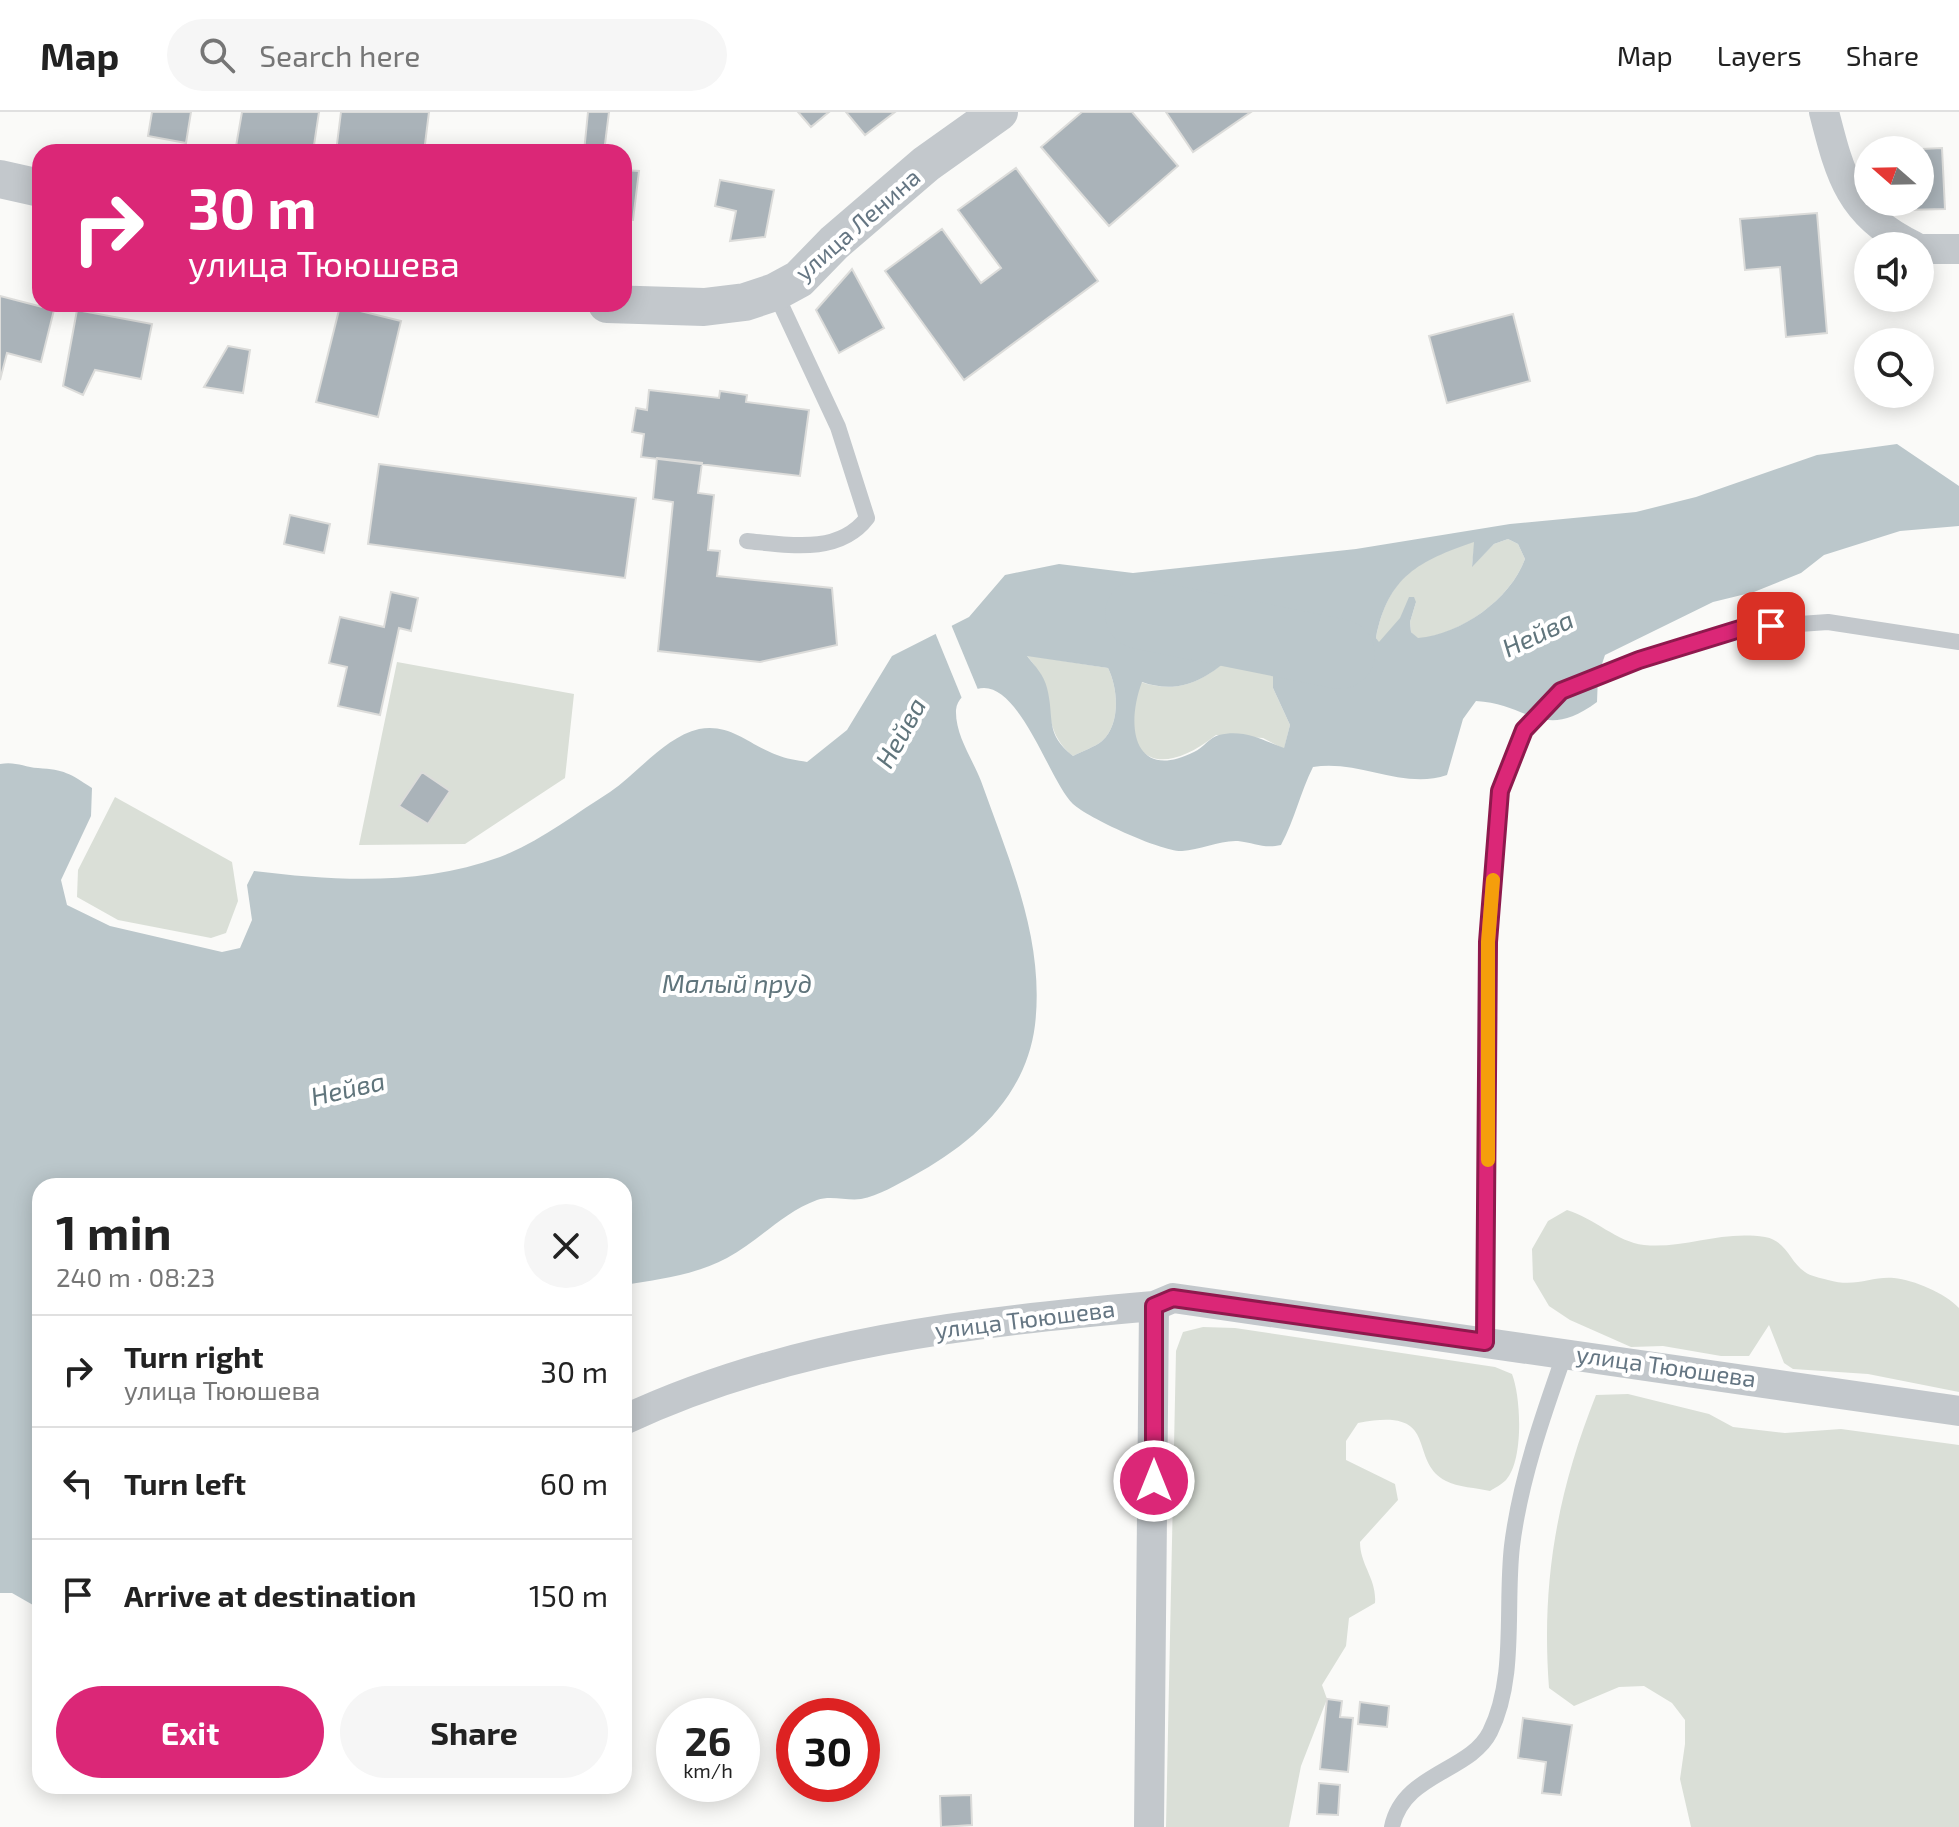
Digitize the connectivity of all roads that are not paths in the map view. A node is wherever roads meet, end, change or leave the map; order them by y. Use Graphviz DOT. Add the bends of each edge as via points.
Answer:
graph roads {
  1 [pos="999,112"];
  2 [pos="1824,112"];
  3 [pos="0,179"];
  4 [pos="32,186"];
  5 [pos="1891,232"];
  6 [pos="1934,249"];
  7 [pos="1959,249"];
  8 [pos="775,292"];
  9 [pos="632,305"];
  10 [pos="747,541"];
  11 [pos="1959,642"];
  12 [pos="1154,1306"];
  13 [pos="1485,1342"];
  14 [pos="1565,1353"];
  15 [pos="1959,1411"];
  16 [pos="632,1417"];
  17 [pos="1149,1827"];
  18 [pos="1392,1827"];
  1 -- 8 [label="street, улица Ленина" via="926,164 799,279"];
  2 -- 5 [label="street" via="1839,173 1873,221"];
  3 -- 4 [label="street"];
  6 -- 7 [label="street"];
  8 -- 9 [label="street, улица Ленина" via="704,307"];
  8 -- 10 [label="lane" via="838,427 867,518 844,539 799,546"];
  11 -- 13 [label="lane" via="1828,622 1743,628 1561,691 1524,730 1500,791 1488,942"];
  12 -- 13 [label="street, улица Тююшева" via="1173,1298"];
  12 -- 16 [label="street, улица Тююшева" via="973,1325 801,1356 714,1381"];
  12 -- 17 [label="street"];
  13 -- 14 [label="street, улица Тююшева"];
  14 -- 15 [label="street, улица Тююшева"];
  14 -- 18 [label="lane" via="1520,1503 1497,1716 1474,1750 1417,1788"];
}
